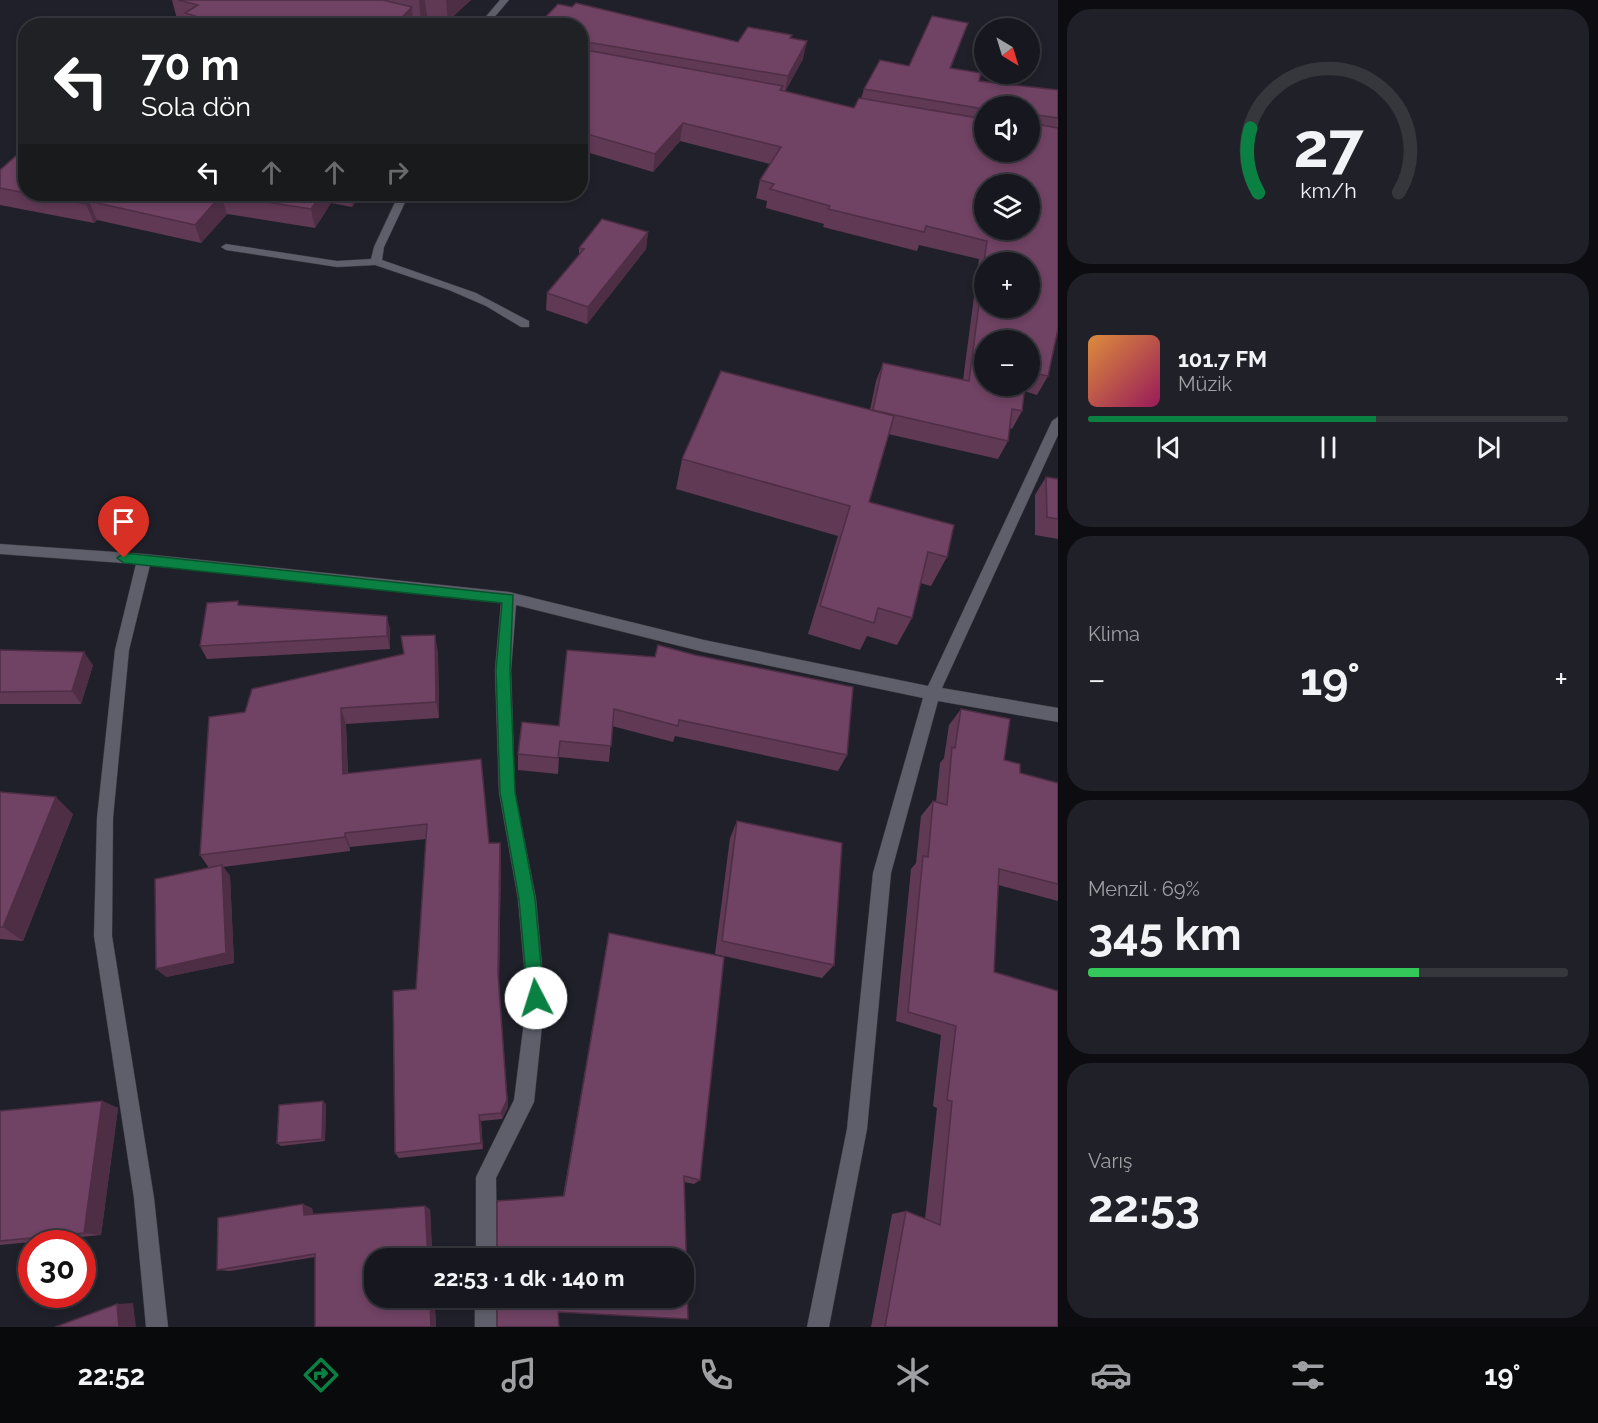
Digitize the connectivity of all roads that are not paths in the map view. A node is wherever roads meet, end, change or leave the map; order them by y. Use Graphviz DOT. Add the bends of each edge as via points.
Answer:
graph roads {
  1 [pos="505,0"];
  2 [pos="390,17"];
  3 [pos="394,18"];
  4 [pos="489,18"];
  5 [pos="401,201"];
  6 [pos="226,247"];
  7 [pos="376,262"];
  8 [pos="525,324"];
  9 [pos="1058,421"];
  10 [pos="0,549"];
  11 [pos="144,559"];
  12 [pos="509,598"];
  13 [pos="932,693"];
  14 [pos="1058,715"];
  15 [pos="486,1248"];
  16 [pos="486,1308"];
  17 [pos="158,1327"];
  18 [pos="486,1327"];
  19 [pos="818,1327"];
  1 -- 4 [label="street"];
  2 -- 3 [label="street"];
  5 -- 7 [label="street"];
  6 -- 7 [label="street" via="337,264"];
  7 -- 8 [label="street" via="457,290 506,311"];
  9 -- 13 [label="street"];
  10 -- 11 [label="street"];
  11 -- 12 [label="street"];
  11 -- 17 [label="street" via="122,650 105,818 103,936 144,1198"];
  12 -- 13 [label="street" via="704,646"];
  12 -- 15 [label="street" via="503,670 507,792 527,899 536,998 524,1102 486,1177"];
  13 -- 14 [label="street"];
  13 -- 19 [label="street" via="882,873 858,1129"];
  16 -- 18 [label="street"];
}
